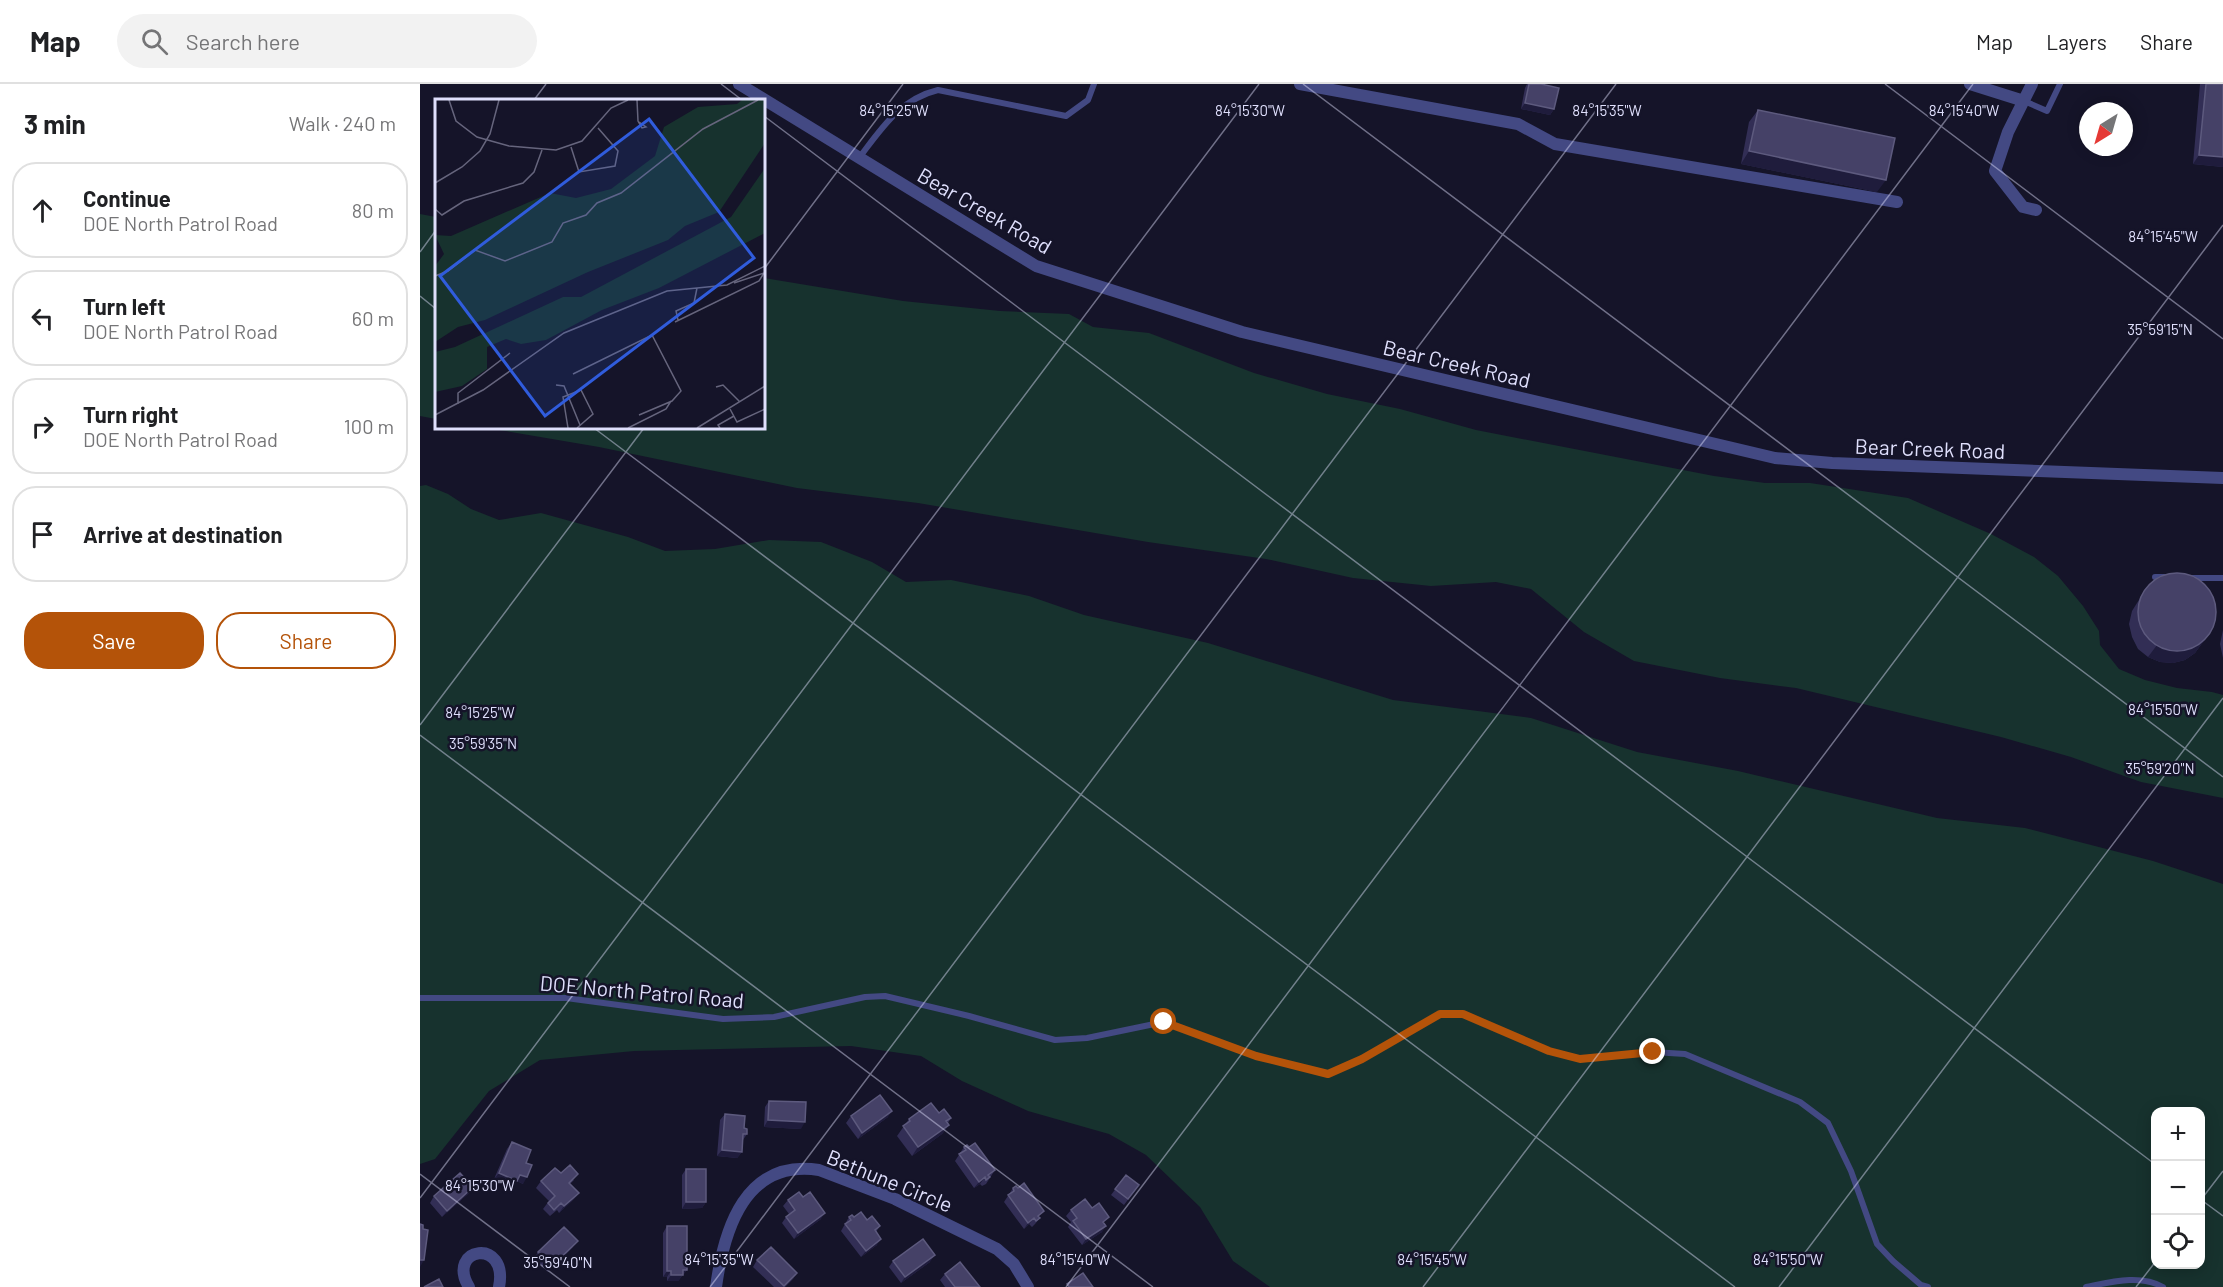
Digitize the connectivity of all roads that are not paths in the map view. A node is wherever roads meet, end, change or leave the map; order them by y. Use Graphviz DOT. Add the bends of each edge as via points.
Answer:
graph roads {
  1 [pos="739,84"];
  2 [pos="1094,84"];
  3 [pos="1300,84"];
  4 [pos="1970,84"];
  5 [pos="2032,84"];
  6 [pos="2060,84"];
  7 [pos="763,99"];
  8 [pos="765,100"];
  9 [pos="2024,101"];
  10 [pos="859,158"];
  11 [pos="1897,202"];
  12 [pos="2036,210"];
  13 [pos="2223,478"];
  14 [pos="2155,577"];
  15 [pos="2223,578"];
  16 [pos="420,998"];
  17 [pos="469,1287"];
  18 [pos="499,1287"];
  19 [pos="716,1287"];
  20 [pos="1028,1287"];
  21 [pos="1928,1287"];
  22 [pos="2086,1287"];
  23 [pos="2163,1287"];
  1 -- 7 [label="street, Bear Creek Road"];
  2 -- 10 [label="lane" via="1088,100 1066,116 938,90 925,93 897,111"];
  3 -- 11 [label="street" via="1518,124 1555,144"];
  4 -- 9 [label="street"];
  5 -- 9 [label="street"];
  6 -- 9 [label="lane" via="2048,111"];
  8 -- 10 [label="street, Bear Creek Road"];
  9 -- 12 [label="street" via="1995,171 2023,207"];
  10 -- 13 [label="street, Bear Creek Road" via="1036,266 1242,332 1752,453 1832,463"];
  14 -- 15 [label="lane"];
  16 -- 21 [label="lane, DOE North Patrol Road" via="566,998 723,1018 774,1017 885,996 1055,1040 1087,1038 1164,1022 1256,1056 1328,1074 1440,1014 1463,1014 1549,1051 1580,1059 1653,1052 1685,1054 1800,1102 1828,1123 1851,1171 1877,1244"];
  17 -- 18 [label="street" via="462,1273 464,1263 476,1253 491,1255 496,1260 501,1277"];
  19 -- 20 [label="street, Bethune Circle" via="725,1242 749,1193 770,1176 806,1168 896,1199 997,1249 1014,1264"];
  22 -- 23 [label="lane" via="2121,1280"];
}
